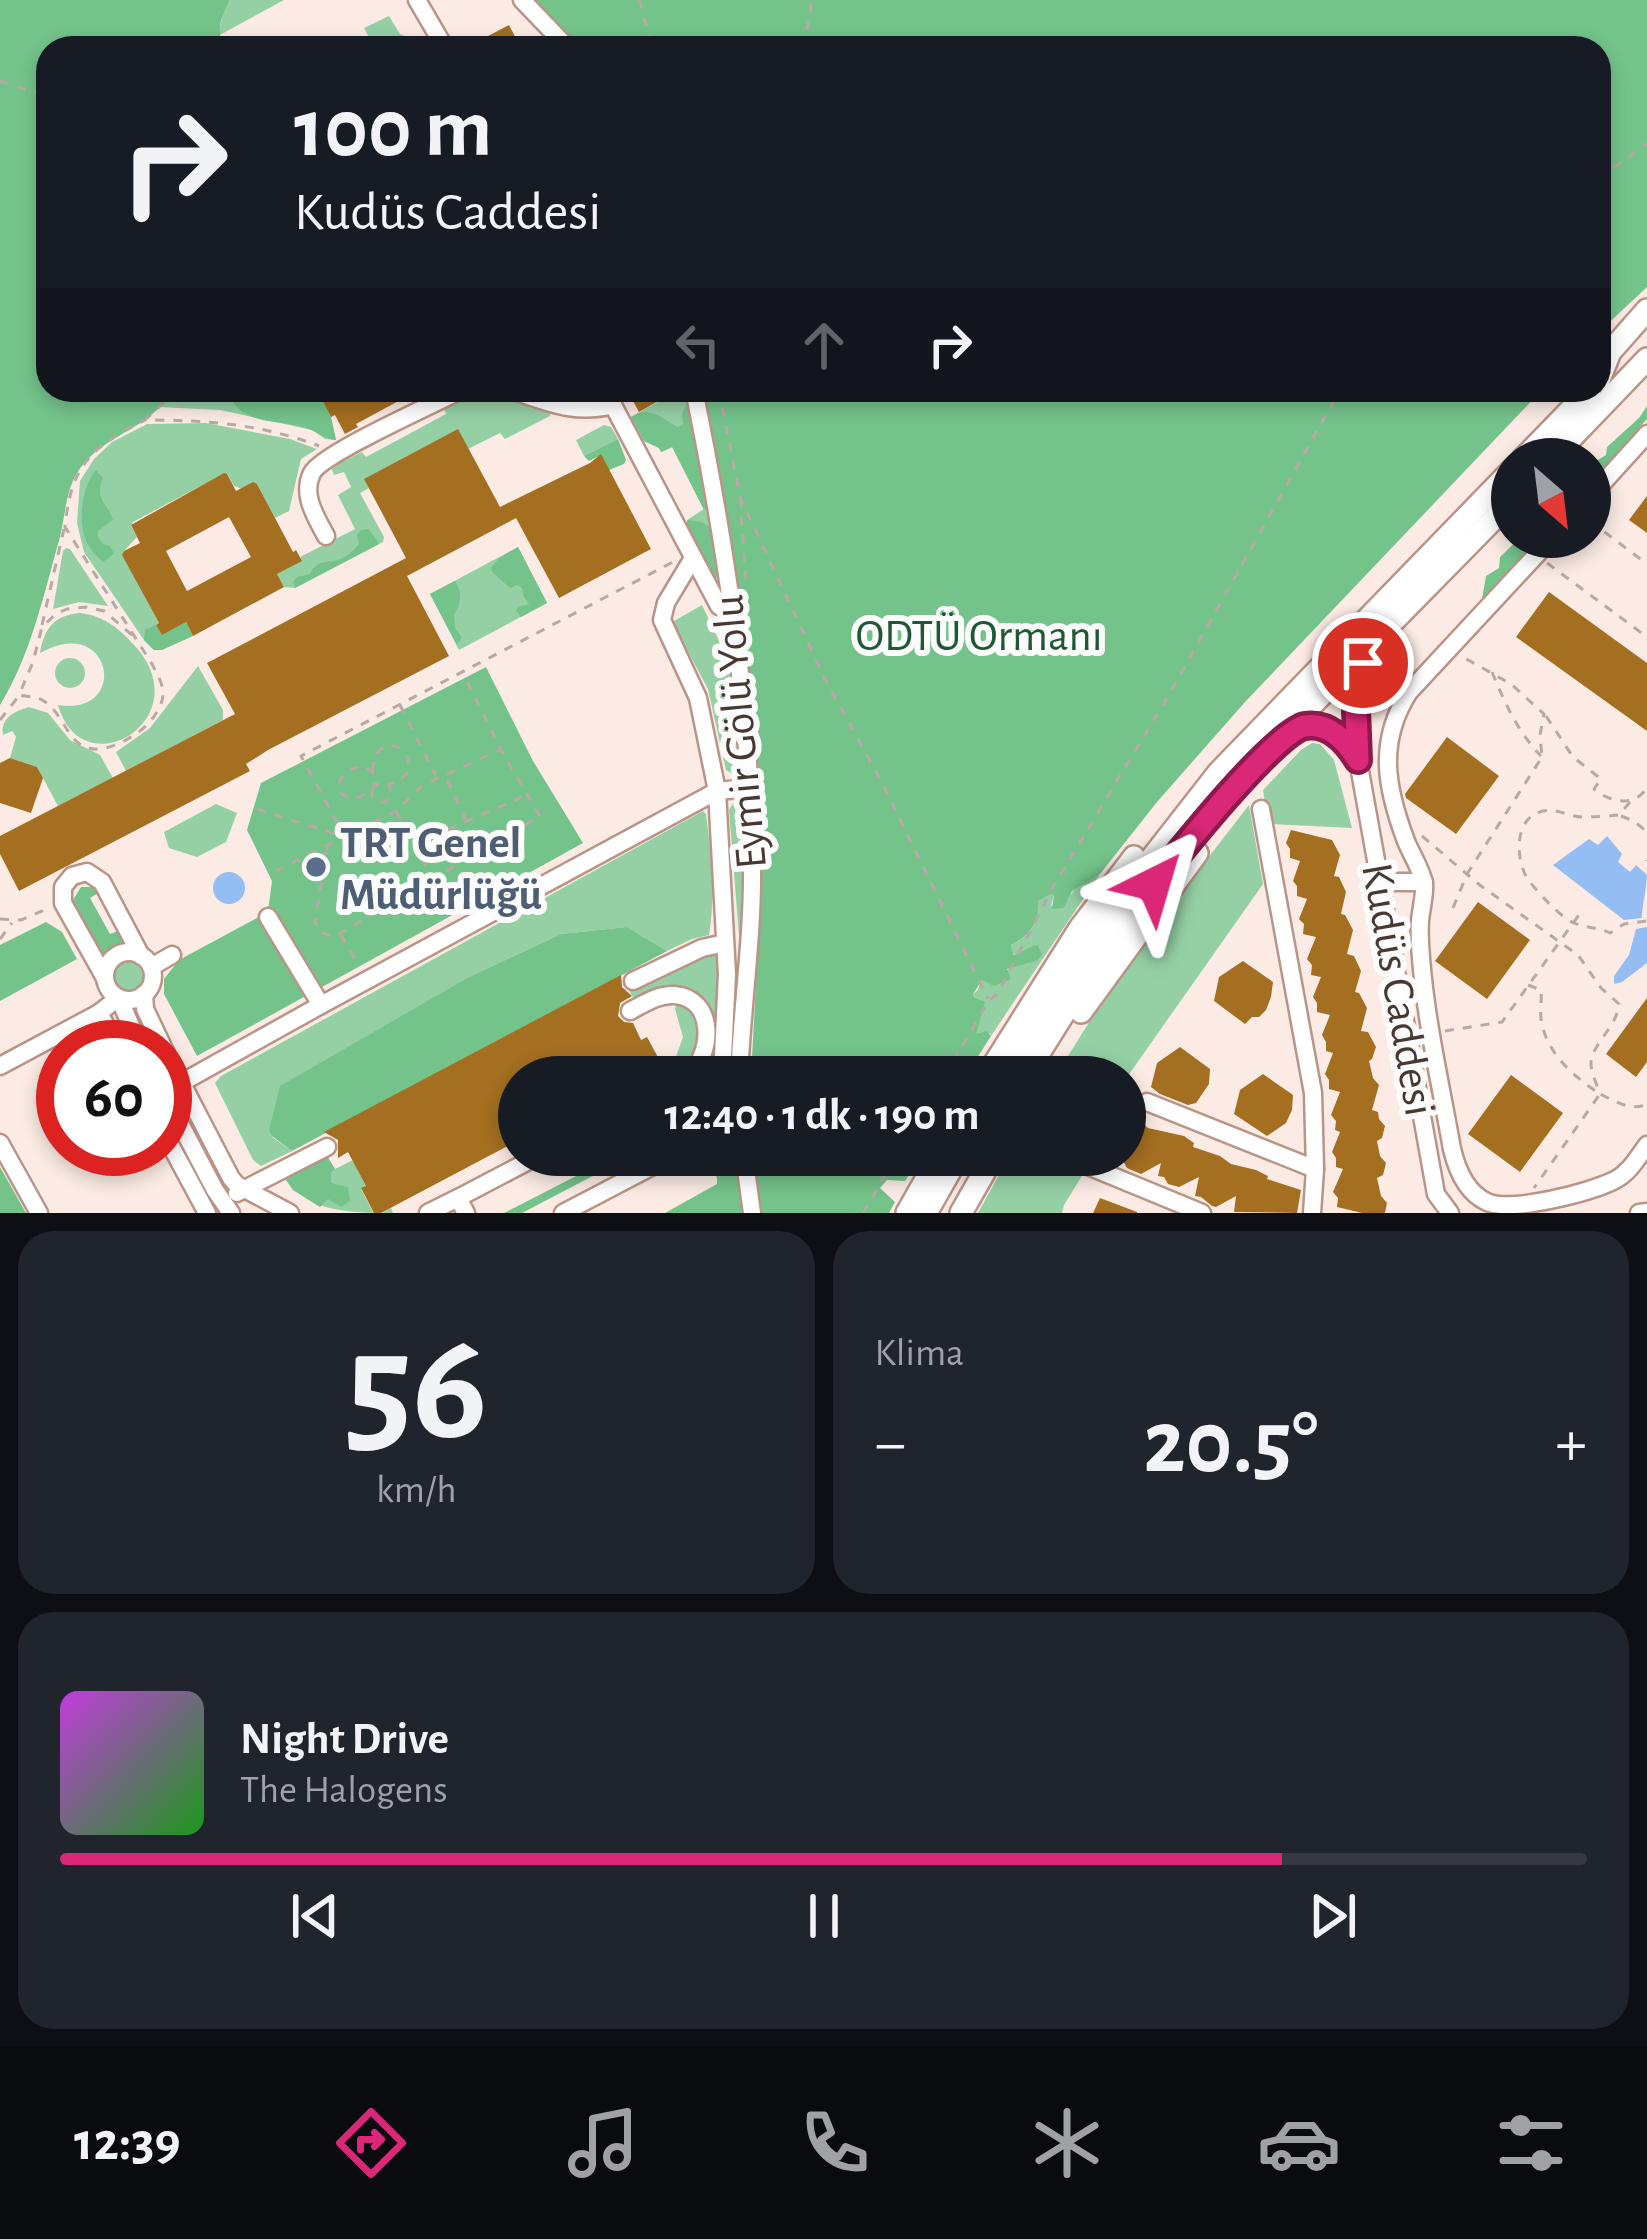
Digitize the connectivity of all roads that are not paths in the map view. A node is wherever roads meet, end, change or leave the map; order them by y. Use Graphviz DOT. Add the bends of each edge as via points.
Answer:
graph roads {
  1 [pos="417,0"];
  2 [pos="522,0"];
  3 [pos="438,36"];
  4 [pos="556,36"];
  5 [pos="1647,310"];
  6 [pos="1647,332"];
  7 [pos="1611,351"];
  8 [pos="1647,359"];
  9 [pos="1647,374"];
  10 [pos="1611,376"];
  11 [pos="1611,381"];
  12 [pos="1611,383"];
  13 [pos="437,402"];
  14 [pos="550,402"];
  15 [pos="603,402"];
  16 [pos="611,402"];
  17 [pos="696,402"];
  18 [pos="1578,402"];
  19 [pos="1592,402"];
  20 [pos="1647,434"];
  21 [pos="1543,438"];
  22 [pos="1566,438"];
  23 [pos="1611,474"];
  24 [pos="1491,493"];
  25 [pos="1491,522"];
  26 [pos="326,536"];
  27 [pos="691,556"];
  28 [pos="1534,558"];
  29 [pos="730,611"];
  30 [pos="1366,651"];
  31 [pos="1283,736"];
  32 [pos="1358,760"];
  33 [pos="1227,781"];
  34 [pos="748,788"];
  35 [pos="717,791"];
  36 [pos="1261,809"];
  37 [pos="1424,881"];
  38 [pos="1382,882"];
  39 [pos="268,917"];
  40 [pos="725,943"];
  41 [pos="172,955"];
  42 [pos="146,961"];
  43 [pos="105,978"];
  44 [pos="633,981"];
  45 [pos="144,994"];
  46 [pos="118,998"];
  47 [pos="321,1005"];
  48 [pos="630,1011"];
  49 [pos="99,1013"];
  50 [pos="103,1020"];
  51 [pos="128,1020"];
  52 [pos="150,1020"];
  53 [pos="704,1056"];
  54 [pos="723,1056"];
  55 [pos="741,1056"];
  56 [pos="999,1056"];
  57 [pos="1017,1056"];
  58 [pos="1037,1056"];
  59 [pos="1054,1056"];
  60 [pos="0,1066"];
  61 [pos="192,1077"];
  62 [pos="1147,1102"];
  63 [pos="192,1103"];
  64 [pos="0,1143"];
  65 [pos="1647,1145"];
  66 [pos="327,1147"];
  67 [pos="192,1151"];
  68 [pos="1315,1169"];
  69 [pos="192,1172"];
  70 [pos="507,1176"];
  71 [pos="640,1176"];
  72 [pos="746,1176"];
  73 [pos="928,1176"];
  74 [pos="947,1176"];
  75 [pos="967,1176"];
  76 [pos="982,1176"];
  77 [pos="1112,1176"];
  78 [pos="244,1188"];
  79 [pos="462,1205"];
  80 [pos="592,1206"];
  81 [pos="220,1209"];
  82 [pos="1445,1210"];
  83 [pos="39,1213"];
  84 [pos="290,1213"];
  85 [pos="428,1213"];
  86 [pos="563,1213"];
  87 [pos="752,1213"];
  88 [pos="908,1213"];
  89 [pos="926,1213"];
  90 [pos="946,1213"];
  91 [pos="961,1213"];
  92 [pos="1202,1213"];
  93 [pos="1312,1213"];
  1 -- 3 [label="street"];
  2 -- 4 [label="street"];
  5 -- 7 [label="main road"];
  6 -- 10 [label="main road"];
  8 -- 11 [label="main road"];
  9 -- 12 [label="main road"];
  13 -- 26 [label="street" via="313,470 310,507"];
  14 -- 15 [label="street" via="591,411"];
  16 -- 27 [label="street"];
  17 -- 29 [label="street, Eymir Gölü Yolu"];
  18 -- 21 [label="main road"];
  19 -- 22 [label="main road"];
  20 -- 23 [label="street"];
  24 -- 33 [label="main road"];
  25 -- 30 [label="main road"];
  27 -- 29 [label="street" via="719,606"];
  27 -- 35 [label="street" via="662,620 698,698"];
  28 -- 37 [label="street" via="1396,712 1390,783"];
  29 -- 34 [label="street, Eymir Gölü Yolu"];
  30 -- 31 [label="main road"];
  30 -- 32 [label="street, Kudüs Caddesi"];
  31 -- 32 [label="street" via="1325,728"];
  31 -- 33 [label="main road"];
  32 -- 38 [label="street, Kudüs Caddesi"];
  33 -- 56 [label="main road" via="1182,805 1142,847"];
  33 -- 57 [label="main road" via="1156,851"];
  33 -- 58 [label="main road"];
  33 -- 59 [label="main road" via="1209,836"];
  34 -- 35 [label="street"];
  34 -- 55 [label="street, Eymir Gölü Yolu"];
  35 -- 40 [label="street"];
  35 -- 47 [label="street"];
  36 -- 68 [label="street" via="1313,1093"];
  37 -- 38 [label="street"];
  37 -- 65 [label="street" via="1421,962 1456,1166 1471,1190 1494,1205 1522,1205 1614,1180"];
  38 -- 82 [label="street, Kudüs Caddesi"];
  39 -- 47 [label="street"];
  40 -- 44 [label="street"];
  40 -- 54 [label="street"];
  41 -- 42 [label="street"];
  42 -- 43 [label="street" via="119,954"];
  42 -- 43 [label="street" via="102,882 79,873 61,894"];
  42 -- 45 [label="street" via="152,982"];
  43 -- 46 [label="street"];
  45 -- 46 [label="street"];
  45 -- 52 [label="street"];
  46 -- 49 [label="street"];
  46 -- 51 [label="street"];
  47 -- 61 [label="street"];
  48 -- 53 [label="street" via="667,995 685,998 706,1027"];
  49 -- 50 [label="street"];
  49 -- 60 [label="street"];
  62 -- 68 [label="street"];
  63 -- 78 [label="street"];
  64 -- 83 [label="street"];
  66 -- 78 [label="street"];
  67 -- 81 [label="street"];
  68 -- 93 [label="street"];
  69 -- 81 [label="street"];
  70 -- 79 [label="street"];
  71 -- 80 [label="street"];
  72 -- 87 [label="street"];
  73 -- 88 [label="main road"];
  74 -- 89 [label="main road"];
  75 -- 90 [label="main road"];
  76 -- 91 [label="main road"];
  77 -- 92 [label="street"];
  78 -- 81 [label="street"];
  78 -- 84 [label="street"];
  79 -- 85 [label="street"];
  80 -- 86 [label="street"];
}
